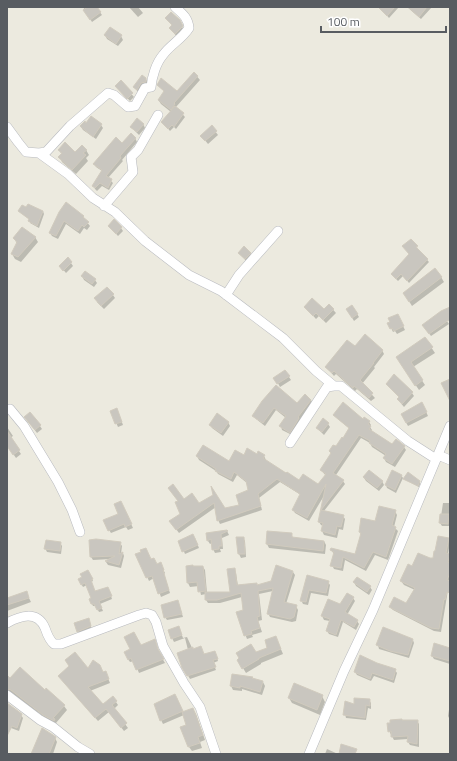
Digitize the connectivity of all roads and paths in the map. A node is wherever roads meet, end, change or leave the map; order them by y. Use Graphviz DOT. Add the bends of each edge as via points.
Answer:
graph roads {
  1 [pos="176,7"];
  2 [pos="158,115"];
  3 [pos="7,127"];
  4 [pos="39,153"];
  5 [pos="104,206"];
  6 [pos="278,231"];
  7 [pos="226,295"];
  8 [pos="334,386"];
  9 [pos="10,409"];
  10 [pos="450,426"];
  11 [pos="290,443"];
  12 [pos="437,457"];
  13 [pos="450,460"];
  14 [pos="80,532"];
  15 [pos="7,623"];
  16 [pos="7,695"];
  17 [pos="90,754"];
  18 [pos="216,754"];
  19 [pos="309,754"];
  1 -- 4 [label="street" via="189,22 189,28 163,55 152,78 151,87 145,88 135,106 128,107 108,93 70,126 46,152"];
  2 -- 5 [label="street" via="131,157 133,172"];
  3 -- 4 [label="street" via="26,152"];
  4 -- 5 [label="street" via="68,174"];
  5 -- 7 [label="street" via="115,212 145,241 189,275"];
  6 -- 7 [label="street" via="239,275"];
  7 -- 8 [label="street" via="283,338"];
  8 -- 11 [label="street" via="327,388 320,396"];
  8 -- 12 [label="street" via="341,386 408,441"];
  9 -- 14 [label="street" via="24,426 52,472"];
  10 -- 12 [label="street"];
  12 -- 13 [label="street"];
  12 -- 19 [label="street"];
  15 -- 18 [label="street" via="23,616 35,616 54,644 61,644 139,615 152,615 163,646 200,707"];
  16 -- 17 [label="street"];
}
